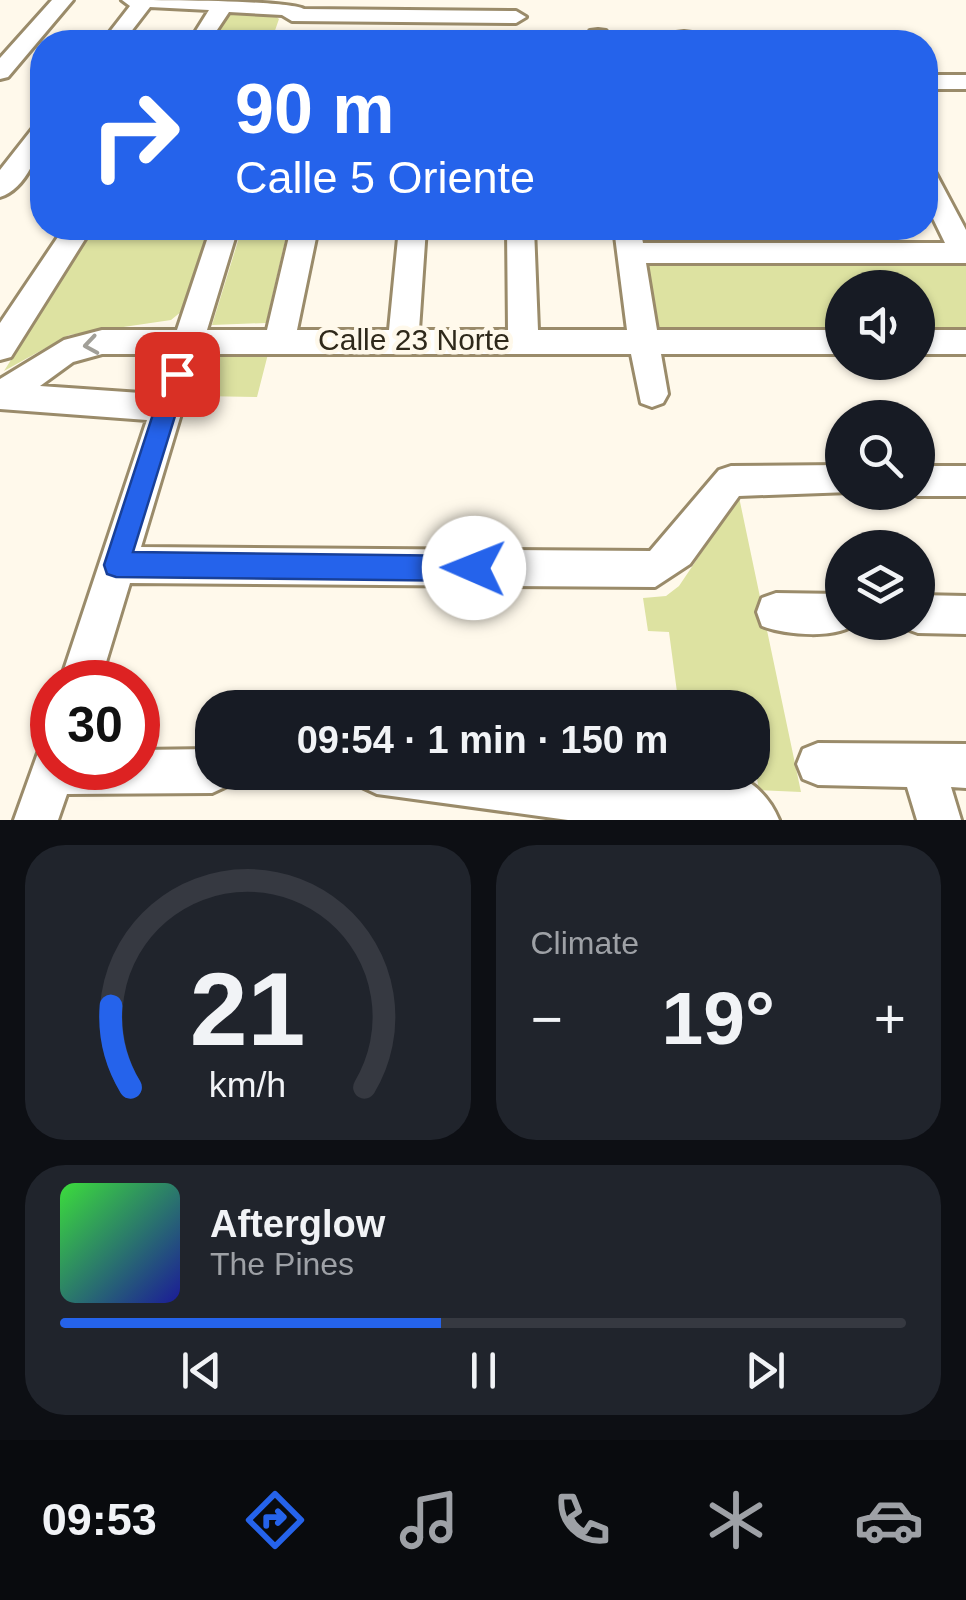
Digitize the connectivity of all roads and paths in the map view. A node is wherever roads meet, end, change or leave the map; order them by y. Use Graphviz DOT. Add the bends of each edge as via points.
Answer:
graph roads {
  1 [pos="63,0"];
  2 [pos="132,0"];
  3 [pos="144,1"];
  4 [pos="222,7"];
  5 [pos="295,8"];
  6 [pos="516,16"];
  7 [pos="37,30"];
  8 [pos="121,30"];
  9 [pos="207,30"];
  10 [pos="30,38"];
  11 [pos="0,72"];
  12 [pos="965,72"];
  13 [pos="938,79"];
  14 [pos="30,149"];
  15 [pos="0,188"];
  16 [pos="938,201"];
  17 [pos="70,240"];
  18 [pos="220,240"];
  19 [pos="301,240"];
  20 [pos="411,240"];
  21 [pos="520,240"];
  22 [pos="629,240"];
  23 [pos="739,240"];
  24 [pos="848,240"];
  25 [pos="965,253"];
  26 [pos="188,339"];
  27 [pos="280,340"];
  28 [pos="403,340"];
  29 [pos="524,340"];
  30 [pos="644,341"];
  31 [pos="825,342"];
  32 [pos="935,342"];
  33 [pos="966,342"];
  34 [pos="0,348"];
  35 [pos="652,394"];
  36 [pos="0,396"];
  37 [pos="166,408"];
  38 [pos="825,480"];
  39 [pos="935,481"];
  40 [pos="965,482"];
  41 [pos="116,565"];
  42 [pos="776,612"];
  43 [pos="825,613"];
  44 [pos="935,615"];
  45 [pos="966,616"];
  46 [pos="87,660"];
  47 [pos="818,764"];
  48 [pos="922,765"];
  49 [pos="966,766"];
  50 [pos="160,770"];
  51 [pos="195,770"];
  52 [pos="46,790"];
  53 [pos="499,790"];
  54 [pos="36,820"];
  55 [pos="758,820"];
  56 [pos="939,820"];
  1 -- 7 [label="street"];
  2 -- 3 [label="street"];
  3 -- 4 [label="street"];
  3 -- 8 [label="street"];
  4 -- 5 [label="street"];
  4 -- 9 [label="street"];
  5 -- 6 [label="street"];
  10 -- 11 [label="street"];
  12 -- 13 [label="street"];
  14 -- 15 [label="street"];
  16 -- 25 [label="street"];
  17 -- 34 [label="street"];
  18 -- 26 [label="street"];
  19 -- 27 [label="street"];
  20 -- 28 [label="street"];
  21 -- 29 [label="street"];
  22 -- 23 [label="street"];
  22 -- 30 [label="street"];
  23 -- 24 [label="street"];
  24 -- 25 [label="street"];
  26 -- 27 [label="street, Calle 23 Norte"];
  26 -- 36 [label="street, Calle 23 Norte, one-way" via="73,348"];
  26 -- 37 [label="street"];
  27 -- 28 [label="street, Calle 23 Norte"];
  28 -- 29 [label="street, Calle 23 Norte"];
  29 -- 30 [label="street, Calle 23 Norte"];
  30 -- 31 [label="street, Calle 23 Norte"];
  30 -- 35 [label="street"];
  32 -- 33 [label="street"];
  36 -- 37 [label="street, Calle 23 Norte"];
  37 -- 41 [label="street"];
  38 -- 41 [label="street" via="731,481 674,555 655,568"];
  39 -- 40 [label="street"];
  41 -- 46 [label="street"];
  42 -- 43 [label="street"];
  44 -- 45 [label="street"];
  47 -- 48 [label="street"];
  48 -- 49 [label="street"];
  48 -- 56 [label="street"];
  50 -- 51 [label="street"];
  52 -- 54 [label="street"];
  53 -- 55 [label="street" via="582,799 732,795"];
}
